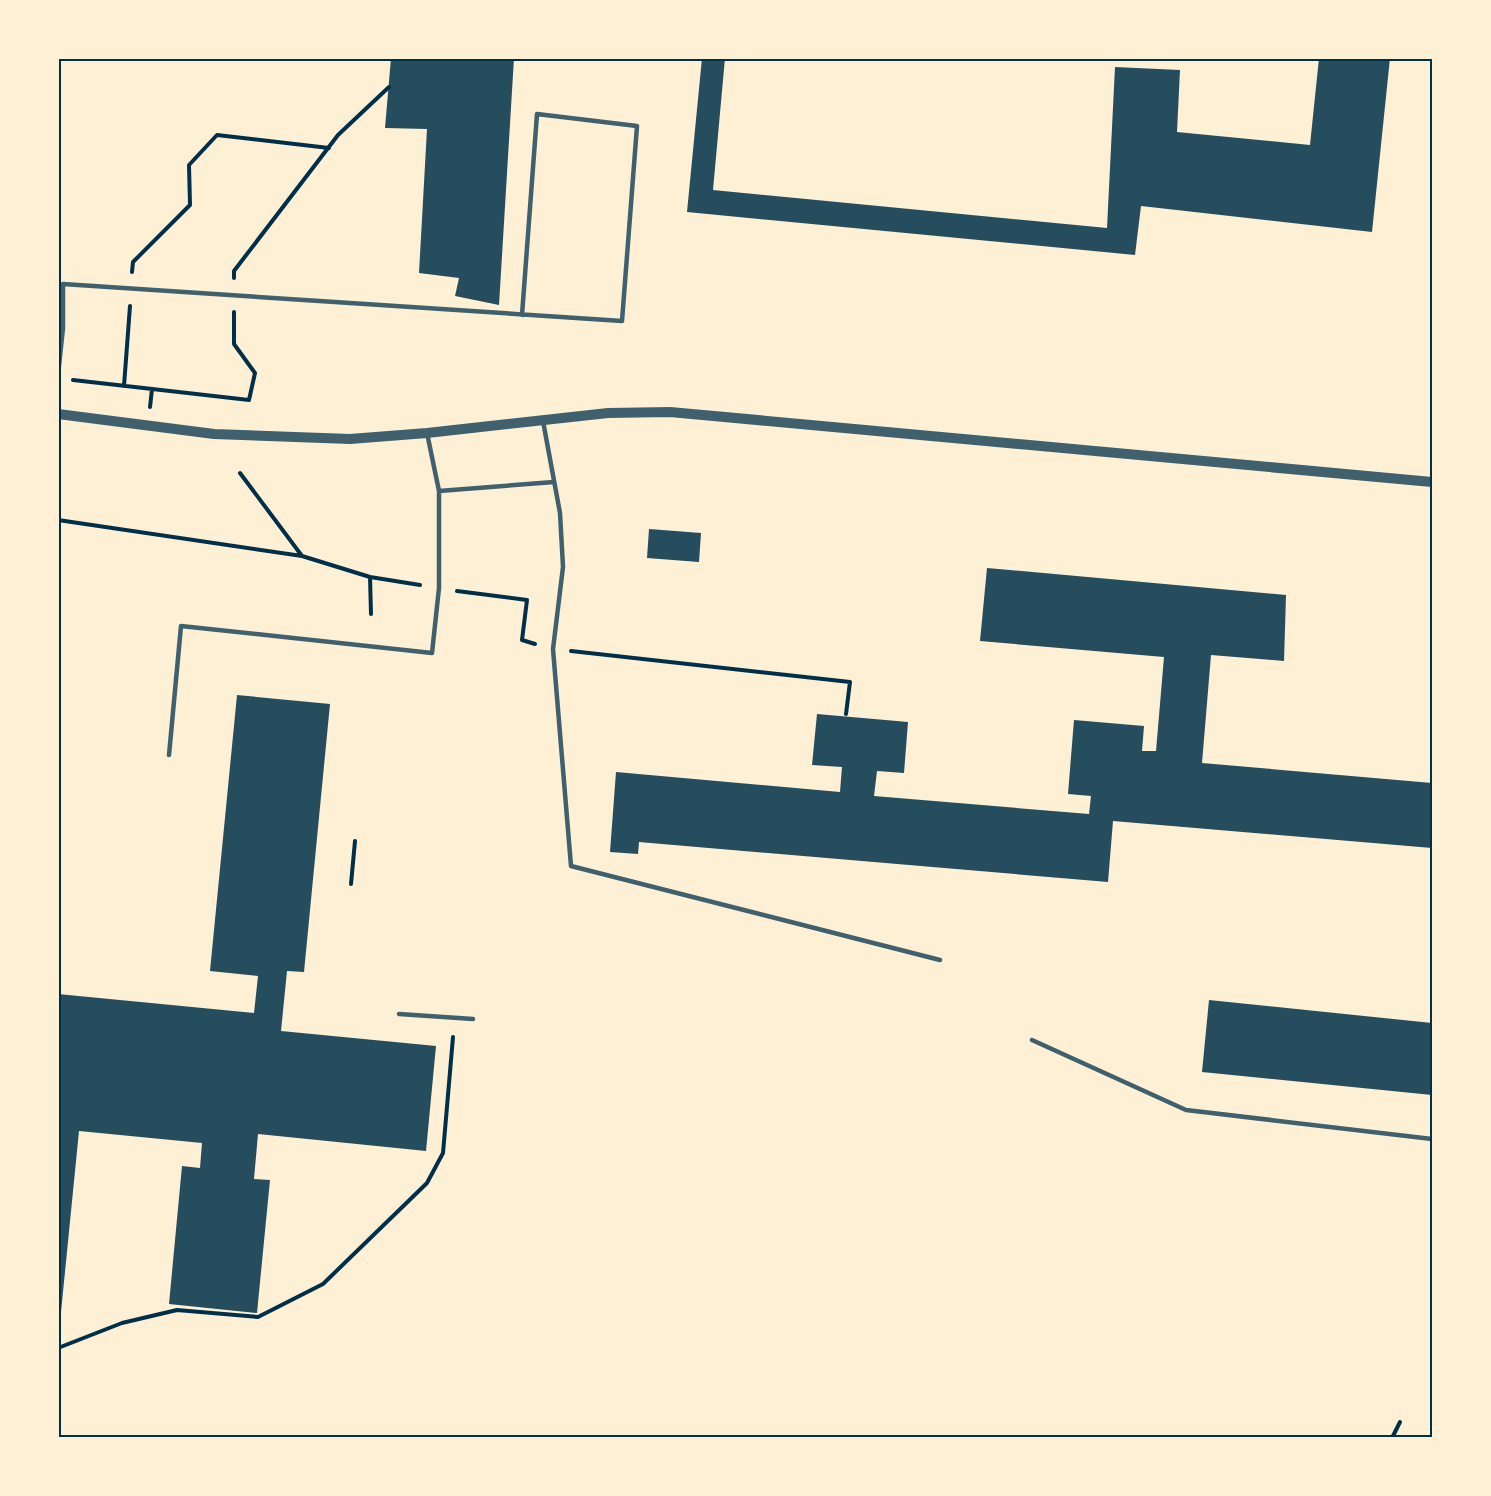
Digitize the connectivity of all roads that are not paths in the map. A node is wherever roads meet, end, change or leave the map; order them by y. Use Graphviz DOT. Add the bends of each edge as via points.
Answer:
graph roads {
  1 [pos="522,315"];
  2 [pos="58,375"];
  3 [pos="58,414"];
  4 [pos="543,421"];
  5 [pos="427,433"];
  6 [pos="554,482"];
  7 [pos="1432,482"];
  8 [pos="439,491"];
  9 [pos="169,755"];
  10 [pos="940,960"];
  11 [pos="399,1014"];
  12 [pos="473,1019"];
  13 [pos="1032,1040"];
  14 [pos="1432,1138"];
  1 -- 1 [label="lane" via="537,114 638,126 622,321"];
  1 -- 2 [label="lane" via="63,284"];
  3 -- 5 [label="street" via="214,434 350,439"];
  4 -- 5 [label="street"];
  4 -- 6 [label="lane"];
  4 -- 7 [label="street" via="608,413 670,412"];
  5 -- 8 [label="lane"];
  6 -- 8 [label="lane"];
  6 -- 10 [label="lane" via="563,567 553,649 571,866"];
  8 -- 9 [label="lane" via="439,588 432,653 181,626"];
  11 -- 12 [label="lane"];
  13 -- 14 [label="lane" via="1186,1110"];
}
